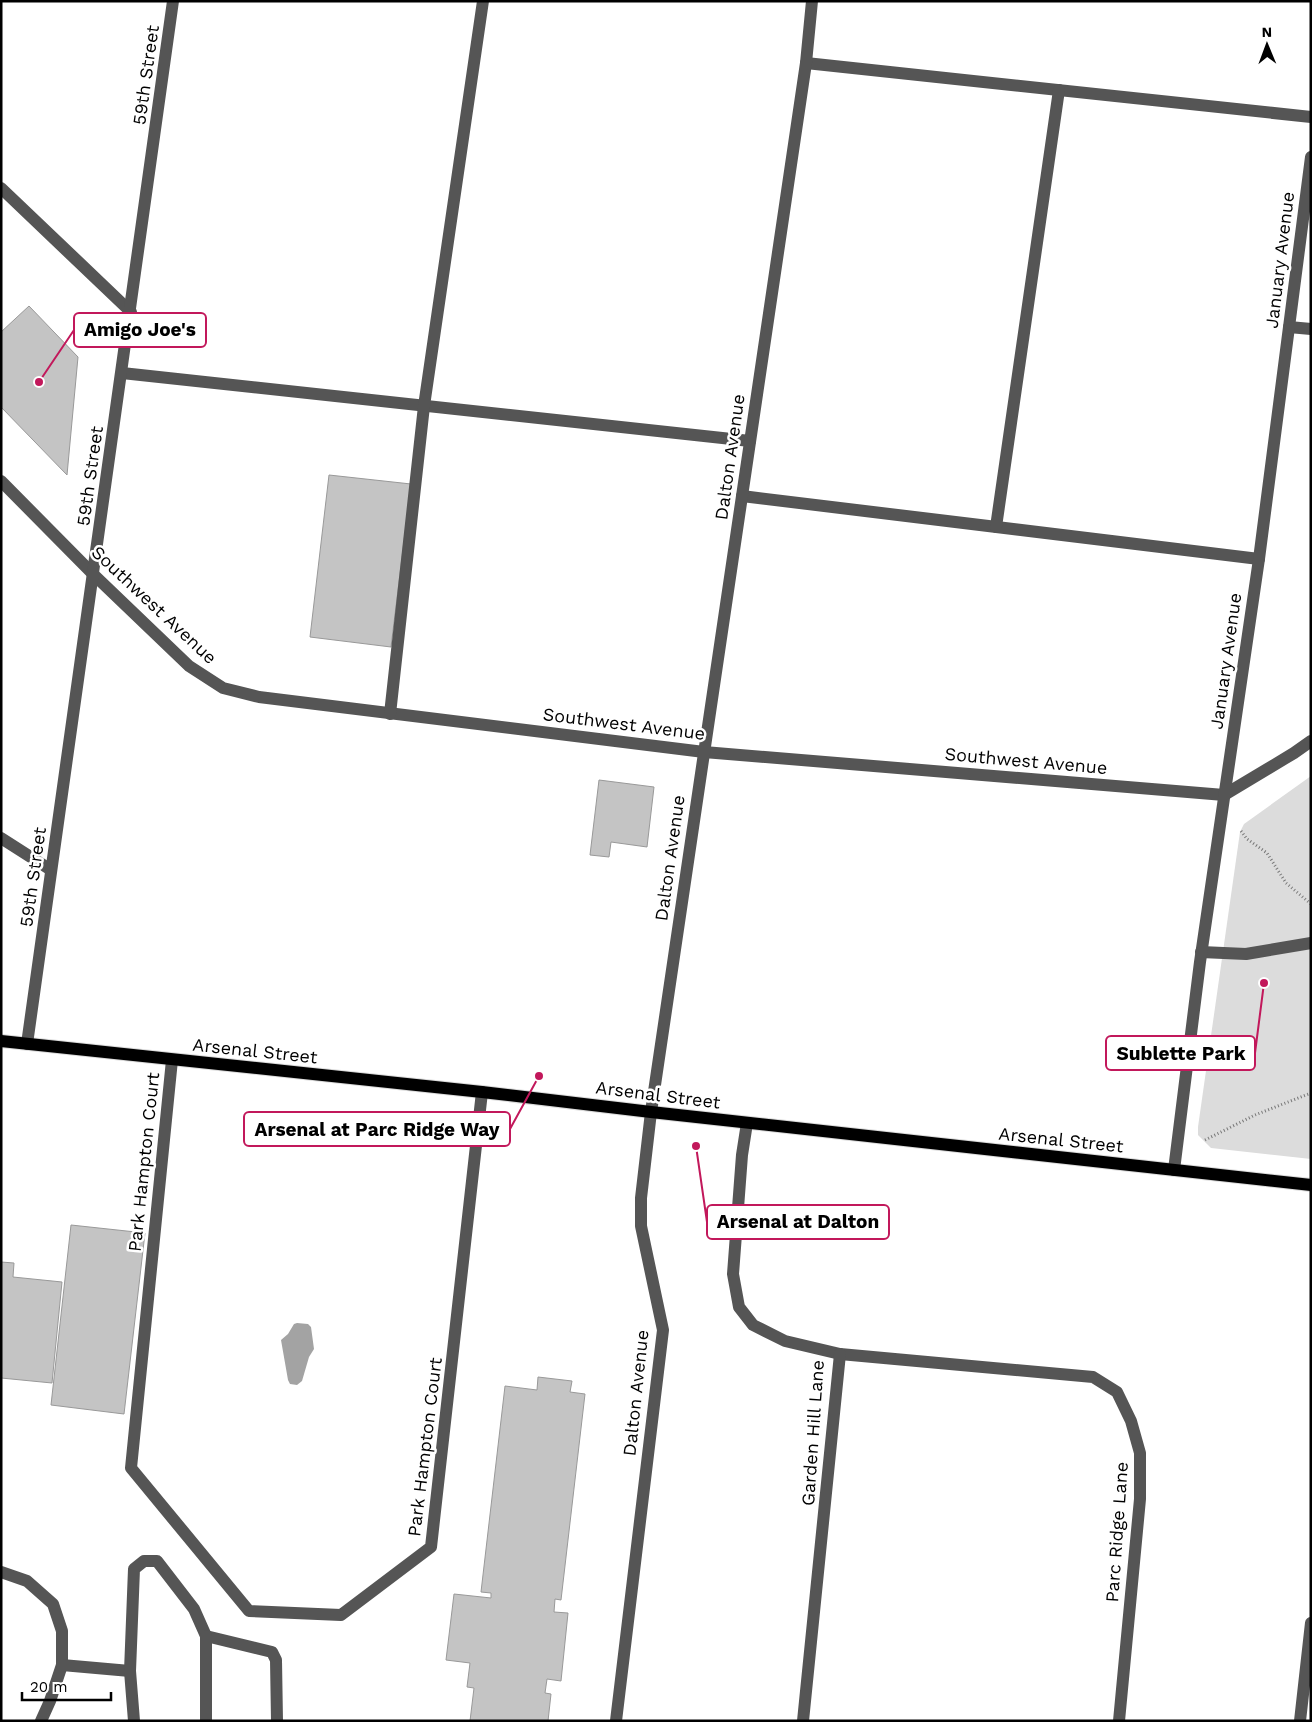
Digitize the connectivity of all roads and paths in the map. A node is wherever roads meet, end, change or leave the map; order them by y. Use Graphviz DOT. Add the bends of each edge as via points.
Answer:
graph roads {
  1 [pos="173,1"];
  2 [pos="483,1"];
  3 [pos="812,1"];
  4 [pos="806,63"];
  5 [pos="1059,90"];
  6 [pos="1311,117"];
  7 [pos="1311,157"];
  8 [pos="1,188"];
  9 [pos="131,312"];
  10 [pos="1289,327"];
  11 [pos="1311,329"];
  12 [pos="122,373"];
  13 [pos="424,406"];
  14 [pos="750,441"];
  15 [pos="1,481"];
  16 [pos="742,496"];
  17 [pos="996,527"];
  18 [pos="1259,559"];
  19 [pos="93,574"];
  20 [pos="390,714"];
  21 [pos="1311,741"];
  22 [pos="704,752"];
  23 [pos="1224,795"];
  24 [pos="1240,830"];
  25 [pos="1,838"];
  26 [pos="51,870"];
  27 [pos="1311,904"];
  28 [pos="1311,943"];
  29 [pos="1201,952"];
  30 [pos="1,1041"];
  31 [pos="27,1044"];
  32 [pos="172,1060"];
  33 [pos="482,1092"];
  34 [pos="1311,1093"];
  35 [pos="651,1112"];
  36 [pos="747,1123"];
  37 [pos="1205,1140"];
  38 [pos="1174,1170"];
  39 [pos="1311,1185"];
  40 [pos="840,1354"];
  41 [pos="1,1572"];
  42 [pos="1311,1623"];
  43 [pos="206,1636"];
  44 [pos="62,1665"];
  45 [pos="130,1672"];
  46 [pos="41,1721"];
  47 [pos="134,1721"];
  48 [pos="206,1721"];
  49 [pos="277,1721"];
  50 [pos="616,1721"];
  51 [pos="803,1721"];
  52 [pos="1119,1721"];
  53 [pos="1300,1721"];
  1 -- 9 [label="street, 59th Street"];
  2 -- 13 [label="street"];
  3 -- 4 [label="street, Dalton Avenue"];
  4 -- 5 [label="street"];
  4 -- 14 [label="street, Dalton Avenue"];
  5 -- 6 [label="street"];
  5 -- 17 [label="street"];
  7 -- 10 [label="street, January Avenue"];
  8 -- 9 [label="street"];
  9 -- 12 [label="street, 59th Street"];
  10 -- 11 [label="street"];
  10 -- 18 [label="street, January Avenue"];
  12 -- 13 [label="street"];
  12 -- 19 [label="street, 59th Street"];
  13 -- 14 [label="street"];
  13 -- 20 [label="street"];
  14 -- 16 [label="street, Dalton Avenue"];
  15 -- 19 [label="street, Southwest Avenue"];
  16 -- 17 [label="street"];
  16 -- 22 [label="street, Dalton Avenue"];
  17 -- 18 [label="street"];
  18 -- 23 [label="street, January Avenue"];
  19 -- 20 [label="street, Southwest Avenue" via="189,666 223,688 259,698"];
  19 -- 26 [label="street, 59th Street"];
  20 -- 22 [label="street, Southwest Avenue"];
  21 -- 23 [label="street"];
  22 -- 23 [label="street, Southwest Avenue"];
  22 -- 35 [label="street, Dalton Avenue"];
  23 -- 29 [label="street, January Avenue"];
  24 -- 27 [label="path" via="1267,853 1286,883"];
  25 -- 26 [label="street"];
  26 -- 31 [label="street, 59th Street"];
  28 -- 29 [label="street" via="1246,954"];
  29 -- 38 [label="street, January Avenue"];
  30 -- 31 [label="main road, Arsenal Street"];
  31 -- 32 [label="main road, Arsenal Street"];
  32 -- 33 [label="main road, Arsenal Street"];
  32 -- 33 [label="street, Park Hampton Court" via="131,1468 249,1612 341,1615 431,1548"];
  33 -- 35 [label="main road, Arsenal Street"];
  34 -- 37 [label="path" via="1255,1115"];
  35 -- 36 [label="main road, Arsenal Street"];
  35 -- 50 [label="street, Dalton Avenue" via="641,1226 662,1330"];
  36 -- 38 [label="main road, Arsenal Street"];
  36 -- 40 [label="street, Garden Hill Lane" via="733,1274 739,1307 753,1325 785,1341"];
  38 -- 39 [label="main road, Arsenal Street"];
  40 -- 51 [label="street, Garden Hill Lane"];
  40 -- 52 [label="street, Parc Ridge Lane" via="1092,1376 1117,1392 1131,1421 1140,1453 1140,1499"];
  41 -- 44 [label="street" via="27,1580 53,1604 62,1631"];
  42 -- 53 [label="street"];
  43 -- 45 [label="street" via="194,1608 157,1561 144,1561 134,1569"];
  43 -- 48 [label="street"];
  43 -- 49 [label="street" via="272,1652 276,1660"];
  44 -- 45 [label="street"];
  44 -- 46 [label="street"];
  45 -- 47 [label="street"];
}
